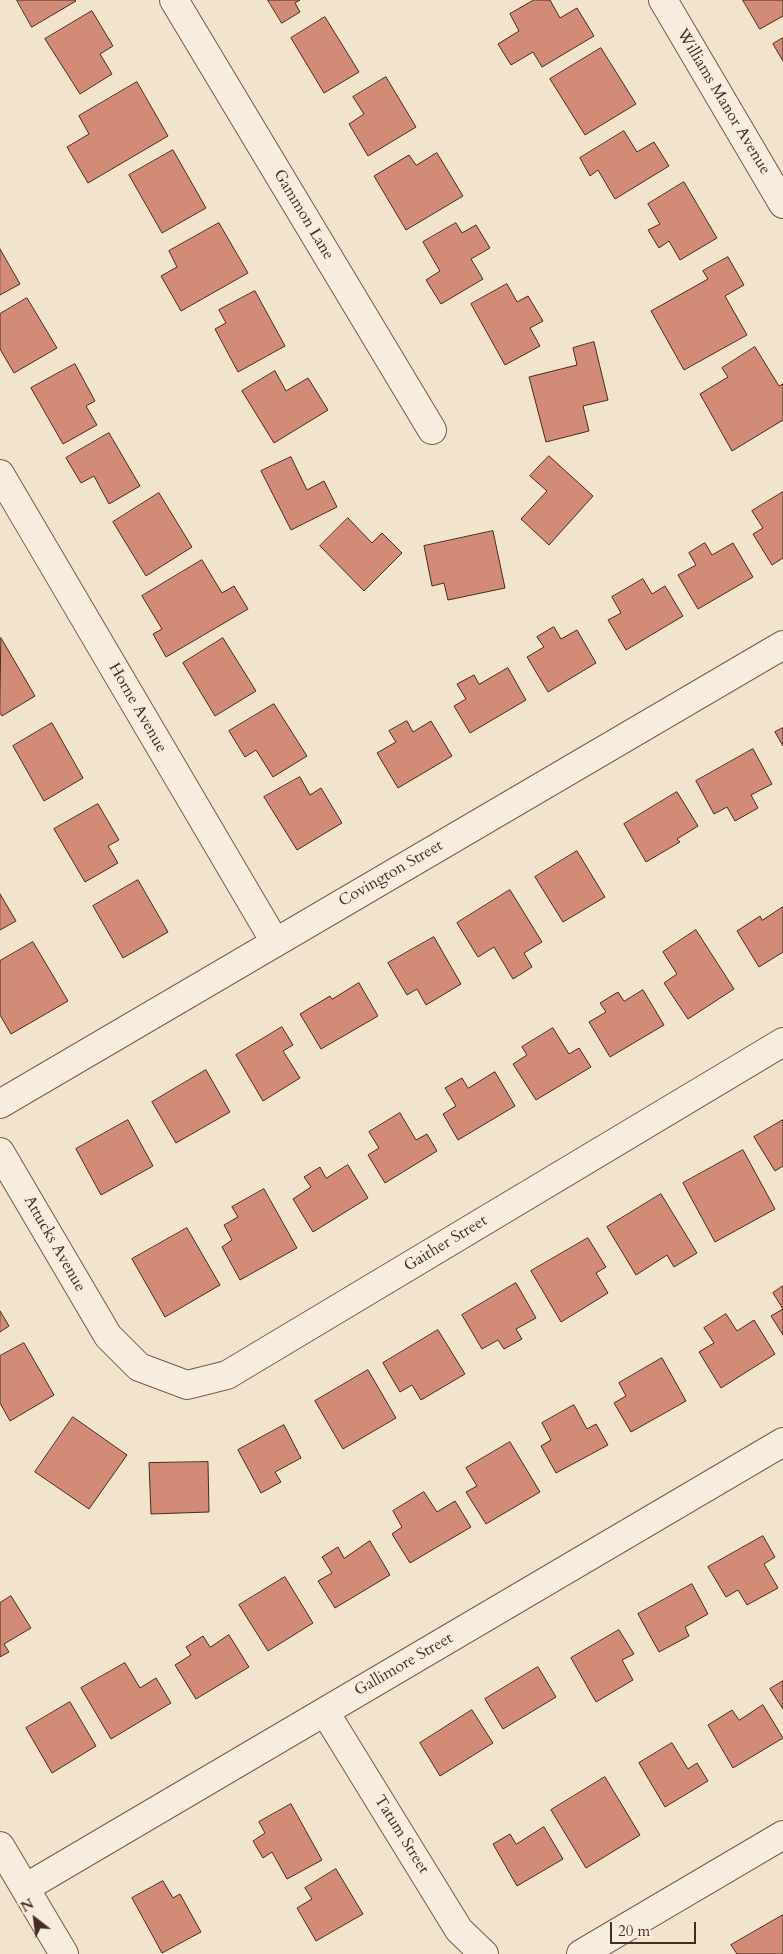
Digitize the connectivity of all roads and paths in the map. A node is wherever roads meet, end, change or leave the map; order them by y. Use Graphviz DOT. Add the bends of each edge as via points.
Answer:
graph roads {
  1 [pos="174,0"];
  2 [pos="663,0"];
  3 [pos="783,204"];
  4 [pos="432,430"];
  5 [pos="0,474"];
  6 [pos="783,645"];
  7 [pos="275,942"];
  8 [pos="783,1042"];
  9 [pos="0,1104"];
  10 [pos="0,1152"];
  11 [pos="108,1336"];
  12 [pos="783,1442"];
  13 [pos="325,1712"];
  14 [pos="783,1835"];
  15 [pos="0,1846"];
  16 [pos="25,1888"];
  17 [pos="64,1954"];
  18 [pos="484,1954"];
  19 [pos="581,1954"];
  1 -- 4 [label="street, Gammon Lane"];
  2 -- 3 [label="street, Williams Manor Avenue"];
  5 -- 7 [label="street, Horne Avenue"];
  6 -- 7 [label="street, Covington Street"];
  7 -- 9 [label="street, Covington Street"];
  8 -- 11 [label="street, Gaither Street" via="227,1375 187,1386 139,1367"];
  10 -- 11 [label="street, Attucks Avenue"];
  12 -- 13 [label="street, Gallimore Street"];
  13 -- 16 [label="street, Gallimore Street"];
  13 -- 18 [label="street, Tatum Street" via="459,1930"];
  14 -- 19 [label="street"];
  15 -- 16 [label="street"];
  16 -- 17 [label="street"];
}
